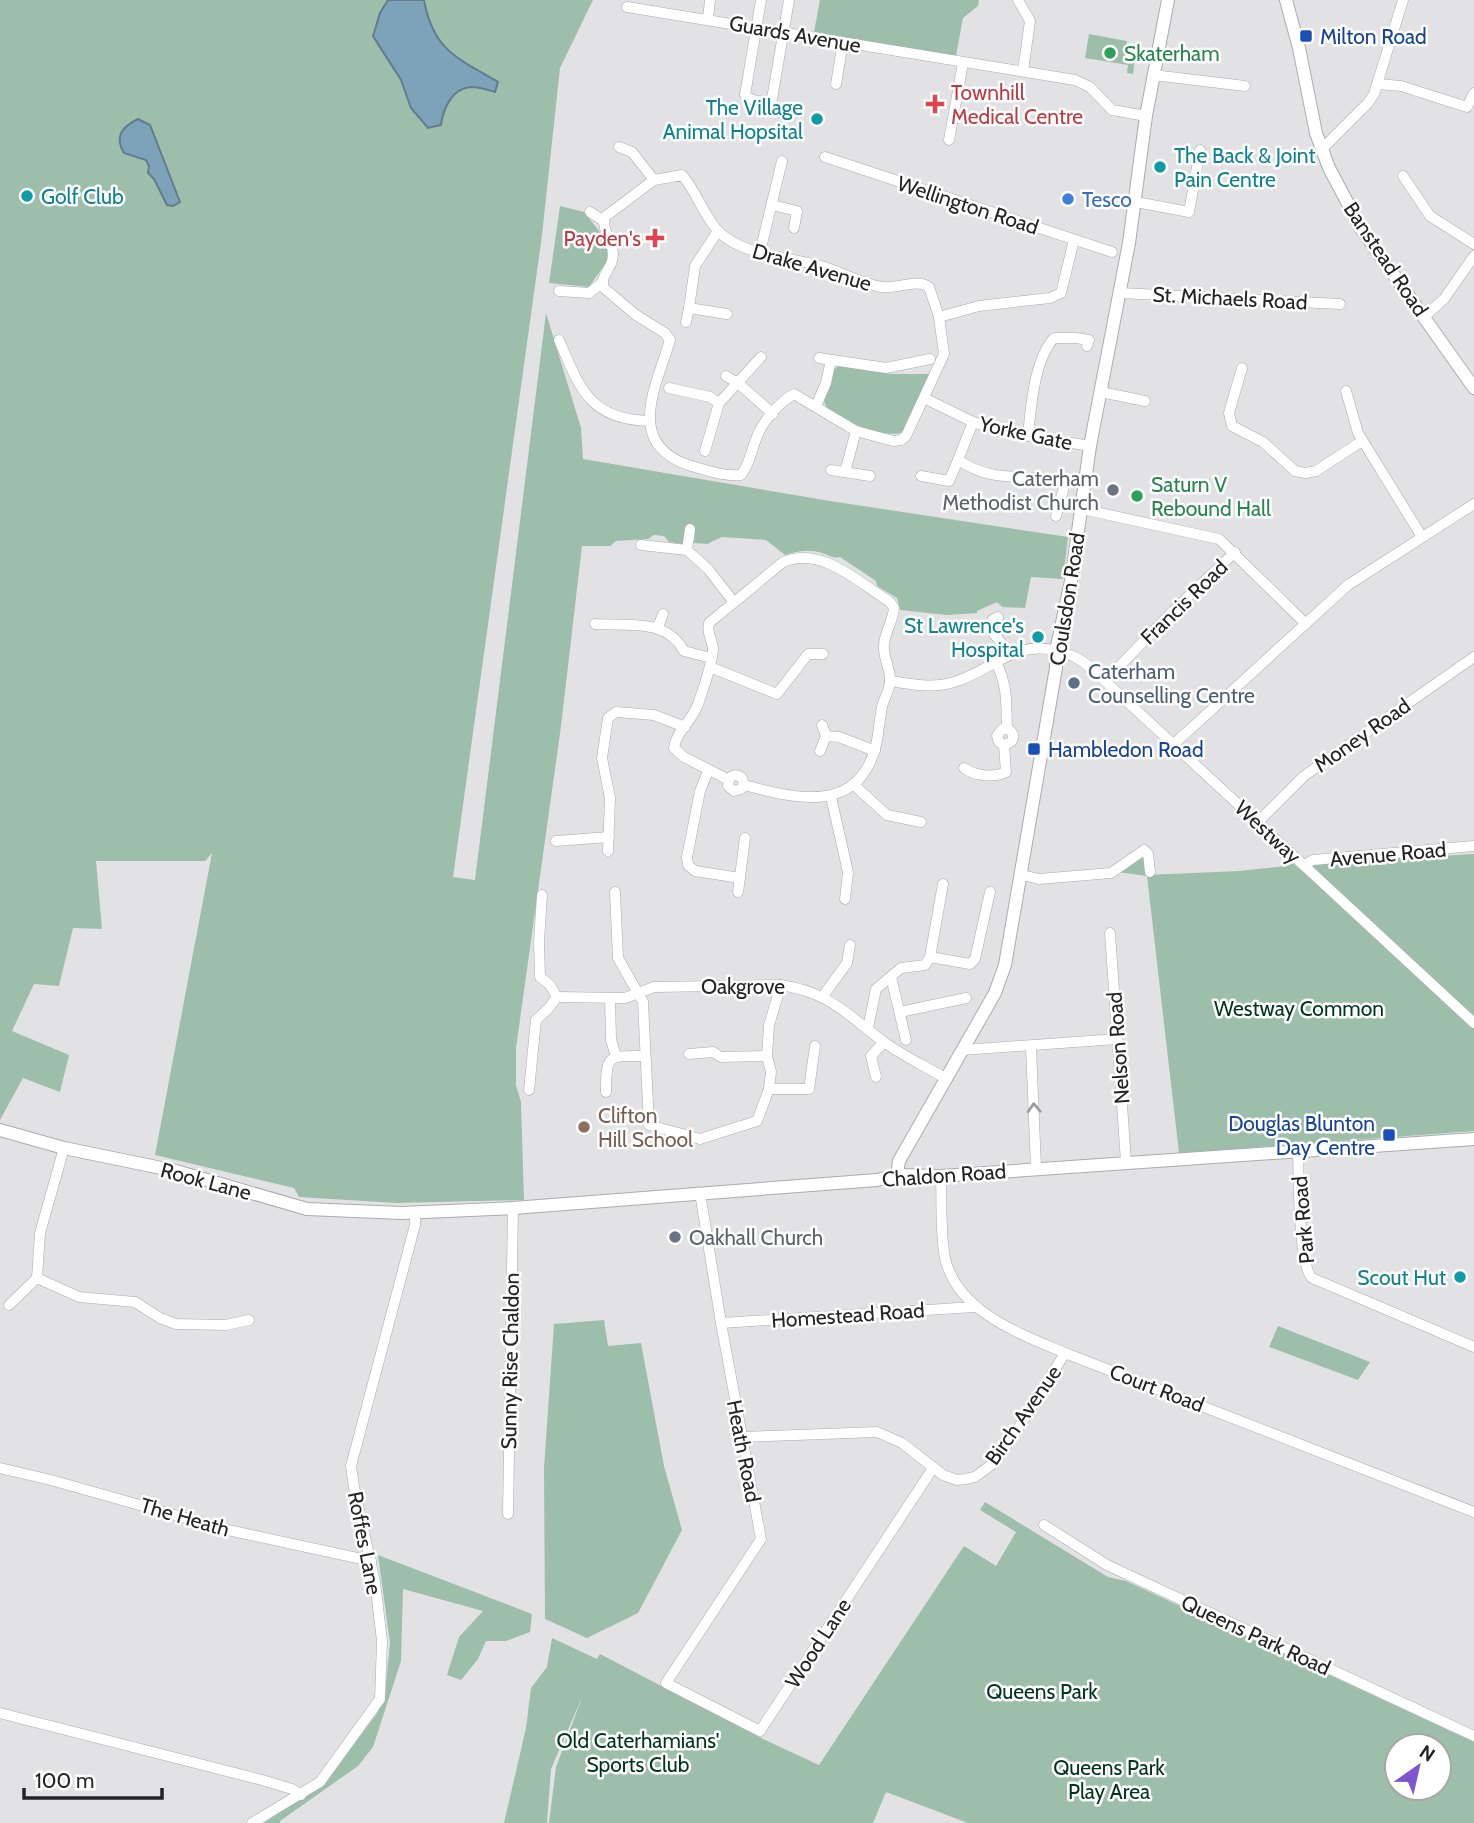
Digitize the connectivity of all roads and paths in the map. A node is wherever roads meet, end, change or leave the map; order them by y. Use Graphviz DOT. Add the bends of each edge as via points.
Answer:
graph roads {
  1 [pos="710,0"];
  2 [pos="761,0"];
  3 [pos="789,0"];
  4 [pos="1018,0"];
  5 [pos="1168,0"];
  6 [pos="1286,0"];
  7 [pos="1403,0"];
  8 [pos="627,7"];
  9 [pos="708,19"];
  10 [pos="757,27"];
  11 [pos="783,32"];
  12 [pos="843,42"];
  13 [pos="963,63"];
  14 [pos="1023,71"];
  15 [pos="1153,75"];
  16 [pos="836,84"];
  17 [pos="1378,84"];
  18 [pos="1245,86"];
  19 [pos="1474,93"];
  20 [pos="1146,116"];
  21 [pos="949,140"];
  22 [pos="619,147"];
  23 [pos="1322,149"];
  24 [pos="1200,150"];
  25 [pos="825,157"];
  26 [pos="782,161"];
  27 [pos="1403,176"];
  28 [pos="654,180"];
  29 [pos="1136,202"];
  30 [pos="772,205"];
  31 [pos="590,212"];
  32 [pos="604,221"];
  33 [pos="794,228"];
  34 [pos="718,231"];
  35 [pos="1074,240"];
  36 [pos="1474,244"];
  37 [pos="760,252"];
  38 [pos="1112,252"];
  39 [pos="1474,256"];
  40 [pos="602,283"];
  41 [pos="559,291"];
  42 [pos="1120,293"];
  43 [pos="1340,304"];
  44 [pos="689,308"];
  45 [pos="727,314"];
  46 [pos="939,317"];
  47 [pos="1424,317"];
  48 [pos="686,322"];
  49 [pos="559,341"];
  50 [pos="1087,346"];
  51 [pos="761,357"];
  52 [pos="819,358"];
  53 [pos="930,359"];
  54 [pos="831,360"];
  55 [pos="1242,368"];
  56 [pos="726,376"];
  57 [pos="738,383"];
  58 [pos="669,388"];
  59 [pos="1474,388"];
  60 [pos="1346,391"];
  61 [pos="1101,392"];
  62 [pos="924,398"];
  63 [pos="1145,401"];
  64 [pos="719,402"];
  65 [pos="816,406"];
  66 [pos="773,414"];
  67 [pos="650,421"];
  68 [pos="973,422"];
  69 [pos="856,431"];
  70 [pos="1028,435"];
  71 [pos="1362,441"];
  72 [pos="1090,446"];
  73 [pos="705,451"];
  74 [pos="958,460"];
  75 [pos="831,470"];
  76 [pos="845,472"];
  77 [pos="870,476"];
  78 [pos="921,476"];
  79 [pos="1474,504"];
  80 [pos="1082,509"];
  81 [pos="1056,516"];
  82 [pos="690,529"];
  83 [pos="1422,537"];
  84 [pos="641,545"];
  85 [pos="687,550"];
  86 [pos="1235,552"];
  87 [pos="733,601"];
  88 [pos="663,614"];
  89 [pos="998,617"];
  90 [pos="1305,623"];
  91 [pos="595,624"];
  92 [pos="658,627"];
  93 [pos="1056,651"];
  94 [pos="823,654"];
  95 [pos="1010,654"];
  96 [pos="1474,657"];
  97 [pos="711,662"];
  98 [pos="996,662"];
  99 [pos="890,681"];
  100 [pos="1105,681"];
  101 [pos="822,725"];
  102 [pos="685,727"];
  103 [pos="826,736"];
  104 [pos="1174,744"];
  105 [pos="820,751"];
  106 [pos="875,751"];
  107 [pos="964,768"];
  108 [pos="708,771"];
  109 [pos="854,785"];
  110 [pos="831,797"];
  111 [pos="921,822"];
  112 [pos="1257,823"];
  113 [pos="609,837"];
  114 [pos="745,838"];
  115 [pos="556,841"];
  116 [pos="1474,846"];
  117 [pos="608,851"];
  118 [pos="1304,865"];
  119 [pos="1150,872"];
  120 [pos="1022,875"];
  121 [pos="740,878"];
  122 [pos="943,884"];
  123 [pos="615,892"];
  124 [pos="738,892"];
  125 [pos="990,892"];
  126 [pos="542,895"];
  127 [pos="845,899"];
  128 [pos="1111,933"];
  129 [pos="850,945"];
  130 [pos="929,957"];
  131 [pos="891,977"];
  132 [pos="781,985"];
  133 [pos="639,994"];
  134 [pos="823,996"];
  135 [pos="557,997"];
  136 [pos="610,998"];
  137 [pos="966,998"];
  138 [pos="900,1012"];
  139 [pos="1474,1023"];
  140 [pos="868,1028"];
  141 [pos="1117,1039"];
  142 [pos="906,1040"];
  143 [pos="884,1042"];
  144 [pos="815,1046"];
  145 [pos="1031,1047"];
  146 [pos="962,1050"];
  147 [pos="688,1054"];
  148 [pos="616,1056"];
  149 [pos="645,1056"];
  150 [pos="767,1056"];
  151 [pos="876,1077"];
  152 [pos="945,1078"];
  153 [pos="769,1089"];
  154 [pos="529,1090"];
  155 [pos="606,1092"];
  156 [pos="0,1130"];
  157 [pos="1474,1139"];
  158 [pos="64,1149"];
  159 [pos="1298,1152"];
  160 [pos="1126,1162"];
  161 [pos="1036,1168"];
  162 [pos="897,1175"];
  163 [pos="941,1176"];
  164 [pos="700,1193"];
  165 [pos="513,1208"];
  166 [pos="415,1212"];
  167 [pos="37,1278"];
  168 [pos="9,1305"];
  169 [pos="974,1307"];
  170 [pos="249,1320"];
  171 [pos="721,1323"];
  172 [pos="1474,1347"];
  173 [pos="1065,1353"];
  174 [pos="742,1437"];
  175 [pos="0,1468"];
  176 [pos="933,1468"];
  177 [pos="1474,1512"];
  178 [pos="508,1514"];
  179 [pos="1044,1525"];
  180 [pos="371,1561"];
  181 [pos="666,1683"];
  182 [pos="0,1713"];
  183 [pos="1474,1736"];
  184 [pos="301,1795"];
  185 [pos="252,1823"];
  1 -- 9 [label="street"];
  2 -- 10 [label="street"];
  3 -- 11 [label="street"];
  4 -- 14 [label="street" via="1030,21"];
  5 -- 15 [label="main road, Coulsdon Road"];
  6 -- 23 [label="main road, Banstead Road"];
  7 -- 17 [label="street"];
  8 -- 9 [label="street, Guards Avenue"];
  9 -- 10 [label="street, Guards Avenue"];
  10 -- 11 [label="street, Guards Avenue"];
  10 -- 11 [label="street" via="746,95 759,101 772,99"];
  11 -- 12 [label="street, Guards Avenue"];
  12 -- 13 [label="street, Guards Avenue"];
  12 -- 16 [label="street"];
  13 -- 14 [label="street, Guards Avenue"];
  13 -- 21 [label="street"];
  14 -- 20 [label="street, Guards Avenue" via="1075,80 1090,87 1112,110"];
  15 -- 18 [label="street"];
  15 -- 20 [label="main road, Coulsdon Road"];
  17 -- 19 [label="street" via="1401,86 1467,107"];
  17 -- 23 [label="street" via="1368,103"];
  20 -- 29 [label="main road, Coulsdon Road"];
  22 -- 28 [label="street" via="632,152"];
  23 -- 47 [label="main road, Banstead Road" via="1362,230"];
  24 -- 29 [label="street" via="1189,212"];
  25 -- 35 [label="street, Wellington Road"];
  26 -- 30 [label="street"];
  27 -- 36 [label="street" via="1430,216"];
  28 -- 32 [label="street"];
  28 -- 34 [label="street, Drake Avenue" via="682,175"];
  29 -- 42 [label="main road, Coulsdon Road"];
  30 -- 33 [label="street" via="797,211"];
  30 -- 37 [label="street"];
  31 -- 32 [label="street"];
  32 -- 40 [label="street" via="613,260"];
  34 -- 37 [label="street, Drake Avenue" via="732,243"];
  34 -- 44 [label="street" via="695,266"];
  35 -- 38 [label="street, Wellington Road"];
  35 -- 46 [label="street" via="1061,293"];
  37 -- 46 [label="street, Drake Avenue" via="869,284 924,283"];
  39 -- 47 [label="street" via="1444,299"];
  40 -- 41 [label="street" via="589,293"];
  40 -- 67 [label="street" via="636,315 669,336"];
  42 -- 43 [label="street, St. Michaels Road"];
  42 -- 61 [label="main road, Coulsdon Road"];
  44 -- 45 [label="street"];
  44 -- 48 [label="street"];
  46 -- 62 [label="street, Drake Avenue" via="944,354"];
  47 -- 59 [label="main road, Banstead Road"];
  49 -- 67 [label="street" via="588,398 625,421"];
  50 -- 70 [label="street" via="1089,340 1076,338 1054,338 1047,346 1033,392"];
  51 -- 57 [label="street"];
  52 -- 54 [label="street"];
  53 -- 54 [label="street" via="886,368"];
  54 -- 65 [label="street"];
  55 -- 71 [label="street" via="1228,420 1296,471 1317,471"];
  56 -- 57 [label="street"];
  57 -- 64 [label="street"];
  57 -- 66 [label="street"];
  58 -- 64 [label="street"];
  60 -- 71 [label="street"];
  61 -- 63 [label="street"];
  61 -- 72 [label="main road, Coulsdon Road"];
  62 -- 68 [label="street, Yorke Gate"];
  62 -- 69 [label="street, Drake Avenue" via="901,440"];
  64 -- 73 [label="street"];
  65 -- 66 [label="street" via="794,394"];
  65 -- 69 [label="street"];
  66 -- 67 [label="street" via="760,430 746,468 734,476 672,460 651,435"];
  68 -- 70 [label="street, Yorke Gate"];
  68 -- 74 [label="street"];
  69 -- 76 [label="street"];
  70 -- 72 [label="street, Yorke Gate"];
  71 -- 83 [label="street"];
  72 -- 80 [label="main road, Coulsdon Road"];
  74 -- 78 [label="street" via="949,481"];
  74 -- 81 [label="street" via="994,477 1059,481 1064,487"];
  75 -- 76 [label="street"];
  76 -- 77 [label="street"];
  79 -- 83 [label="street"];
  80 -- 86 [label="street" via="1208,535"];
  80 -- 93 [label="main road, Coulsdon Road"];
  82 -- 85 [label="street"];
  83 -- 90 [label="street" via="1348,585"];
  84 -- 85 [label="street"];
  85 -- 87 [label="street"];
  86 -- 90 [label="street"];
  86 -- 100 [label="street, Francis Road"];
  87 -- 97 [label="street" via="709,624"];
  87 -- 99 [label="street" via="783,562 795,557 826,561 894,608 883,645"];
  88 -- 92 [label="street"];
  89 -- 95 [label="street" via="990,629"];
  90 -- 104 [label="street"];
  91 -- 92 [label="street"];
  92 -- 97 [label="street" via="684,651"];
  93 -- 95 [label="street" via="1030,647"];
  93 -- 100 [label="street, Westway" via="1083,661"];
  93 -- 120 [label="main road, Coulsdon Road"];
  94 -- 97 [label="street" via="808,654 777,694"];
  95 -- 98 [label="street"];
  96 -- 112 [label="street, Money Road" via="1304,776"];
  97 -- 102 [label="street" via="698,707"];
  98 -- 99 [label="street" via="933,687"];
  98 -- 107 [label="street" via="1008,697 1007,729 997,736 1004,744 1006,772 971,774"];
  99 -- 106 [label="street"];
  100 -- 104 [label="street, Westway"];
  101 -- 103 [label="street"];
  102 -- 108 [label="street" via="674,748"];
  102 -- 113 [label="street" via="654,715 616,712 608,718 602,758 610,798"];
  103 -- 105 [label="street"];
  103 -- 106 [label="street"];
  104 -- 112 [label="street, Westway"];
  106 -- 109 [label="street"];
  108 -- 110 [label="street" via="729,780 738,775 744,785 781,794"];
  108 -- 121 [label="street" via="699,791 688,864 695,871"];
  109 -- 110 [label="street"];
  109 -- 111 [label="street" via="881,811 905,824"];
  110 -- 127 [label="street" via="848,872"];
  112 -- 118 [label="street, Westway"];
  113 -- 115 [label="street"];
  113 -- 117 [label="street"];
  114 -- 121 [label="street"];
  116 -- 118 [label="street, Avenue Road" via="1313,860"];
  118 -- 139 [label="street, Westway"];
  119 -- 120 [label="street" via="1145,846 1111,873 1039,879"];
  120 -- 146 [label="main road, Coulsdon Road" via="1001,981"];
  121 -- 124 [label="street"];
  122 -- 130 [label="street"];
  123 -- 133 [label="street" via="618,958"];
  125 -- 130 [label="street" via="975,959 970,964"];
  126 -- 135 [label="street" via="540,977"];
  128 -- 141 [label="street, Nelson Road"];
  129 -- 134 [label="street" via="847,962"];
  130 -- 131 [label="street" via="925,965 901,968"];
  131 -- 138 [label="street"];
  131 -- 140 [label="street" via="876,989"];
  132 -- 133 [label="street, Oakgrove" via="654,987"];
  132 -- 134 [label="street, Oakgrove"];
  132 -- 150 [label="street" via="769,1025"];
  133 -- 136 [label="street, Oakgrove"];
  133 -- 149 [label="street"];
  134 -- 140 [label="street, Oakgrove"];
  135 -- 136 [label="street, Oakgrove"];
  135 -- 154 [label="street" via="536,1020"];
  136 -- 148 [label="street"];
  137 -- 138 [label="street"];
  138 -- 142 [label="street"];
  140 -- 143 [label="street, Oakgrove"];
  141 -- 145 [label="street"];
  141 -- 160 [label="street, Nelson Road"];
  143 -- 151 [label="street" via="871,1056"];
  143 -- 152 [label="street, Oakgrove"];
  144 -- 153 [label="street" via="809,1089"];
  145 -- 146 [label="street"];
  161 -- 145 [label="street, one-way"];
  146 -- 152 [label="main road, Coulsdon Road"];
  147 -- 150 [label="street"];
  148 -- 149 [label="street"];
  148 -- 155 [label="street" via="606,1067"];
  149 -- 153 [label="street" via="649,1125 700,1139 757,1121"];
  150 -- 153 [label="street"];
  152 -- 162 [label="main road, Coulsdon Road" via="899,1161"];
  156 -- 158 [label="main road, Rook Lane"];
  157 -- 159 [label="main road, Chaldon Road"];
  158 -- 166 [label="main road, Rook Lane" via="176,1171 307,1209"];
  158 -- 167 [label="street" via="40,1233"];
  159 -- 160 [label="main road, Chaldon Road"];
  159 -- 172 [label="street, Park Road" via="1307,1273"];
  160 -- 161 [label="main road, Chaldon Road"];
  161 -- 163 [label="main road, Chaldon Road"];
  162 -- 163 [label="main road, Chaldon Road"];
  162 -- 164 [label="main road, Chaldon Road"];
  163 -- 169 [label="street, Court Road" via="945,1257"];
  164 -- 165 [label="main road, Chaldon Road"];
  164 -- 171 [label="street, Heath Road"];
  165 -- 166 [label="main road, Chaldon Road"];
  165 -- 178 [label="street, Sunny Rise Chaldon"];
  166 -- 180 [label="street, Roffes Lane" via="351,1466"];
  167 -- 168 [label="street"];
  167 -- 170 [label="street" via="71,1295 135,1303 176,1324 226,1325"];
  169 -- 171 [label="street, Homestead Road"];
  169 -- 173 [label="street, Court Road"];
  171 -- 174 [label="street, Heath Road"];
  173 -- 176 [label="street, Birch Avenue" via="987,1469 957,1479"];
  173 -- 177 [label="street, Court Road"];
  174 -- 176 [label="street, Birch Avenue" via="877,1432 902,1443"];
  174 -- 181 [label="street, Heath Road" via="761,1539"];
  175 -- 180 [label="street, The Heath" via="229,1530"];
  176 -- 181 [label="street, Wood Lane" via="760,1731"];
  179 -- 183 [label="street, Queens Park Road" via="1114,1568"];
  180 -- 184 [label="street, Roffes Lane" via="382,1641 380,1699 320,1782"];
  182 -- 184 [label="street" via="262,1780"];
  184 -- 185 [label="street, Roffes Lane"];
}
